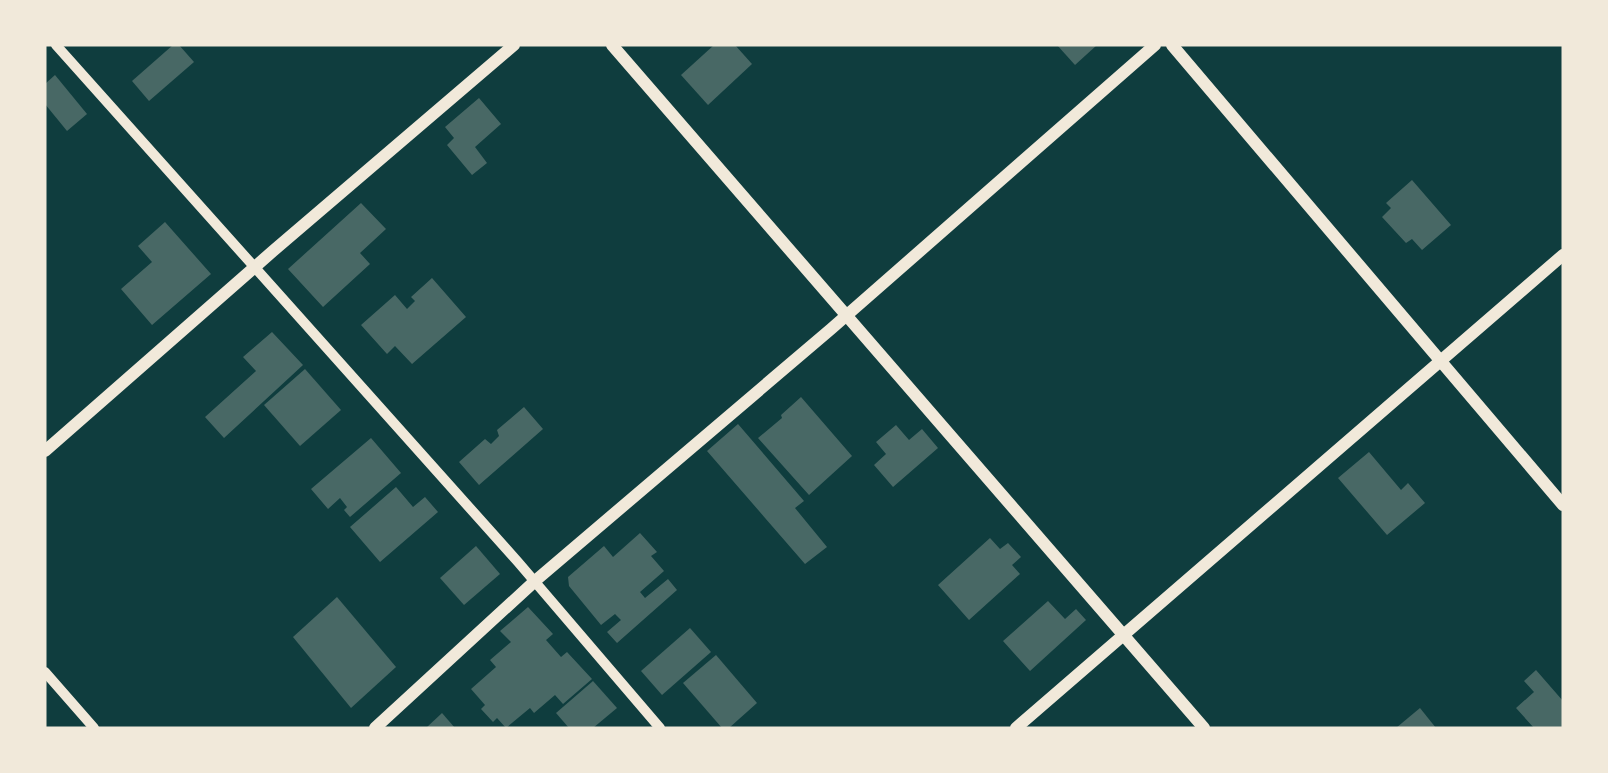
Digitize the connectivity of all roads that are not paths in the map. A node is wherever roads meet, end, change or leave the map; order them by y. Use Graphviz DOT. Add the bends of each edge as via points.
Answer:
graph roads {
  1 [pos="56,45"];
  2 [pos="514,45"];
  3 [pos="612,45"];
  4 [pos="1155,45"];
  5 [pos="1172,45"];
  6 [pos="1563,255"];
  7 [pos="254,267"];
  8 [pos="847,315"];
  9 [pos="1440,361"];
  10 [pos="45,451"];
  11 [pos="1563,505"];
  12 [pos="534,581"];
  13 [pos="1125,634"];
  14 [pos="45,672"];
  15 [pos="94,728"];
  16 [pos="375,728"];
  17 [pos="660,728"];
  18 [pos="1016,728"];
  19 [pos="1204,728"];
  1 -- 7 [label="street"];
  2 -- 7 [label="main road"];
  3 -- 8 [label="main road"];
  4 -- 8 [label="main road"];
  5 -- 9 [label="main road"];
  6 -- 9 [label="main road"];
  7 -- 10 [label="main road"];
  7 -- 12 [label="street"];
  8 -- 12 [label="main road"];
  8 -- 13 [label="main road"];
  9 -- 11 [label="main road"];
  9 -- 13 [label="main road"];
  12 -- 16 [label="main road"];
  12 -- 17 [label="street"];
  13 -- 18 [label="main road"];
  13 -- 19 [label="main road"];
  14 -- 15 [label="street"];
}
